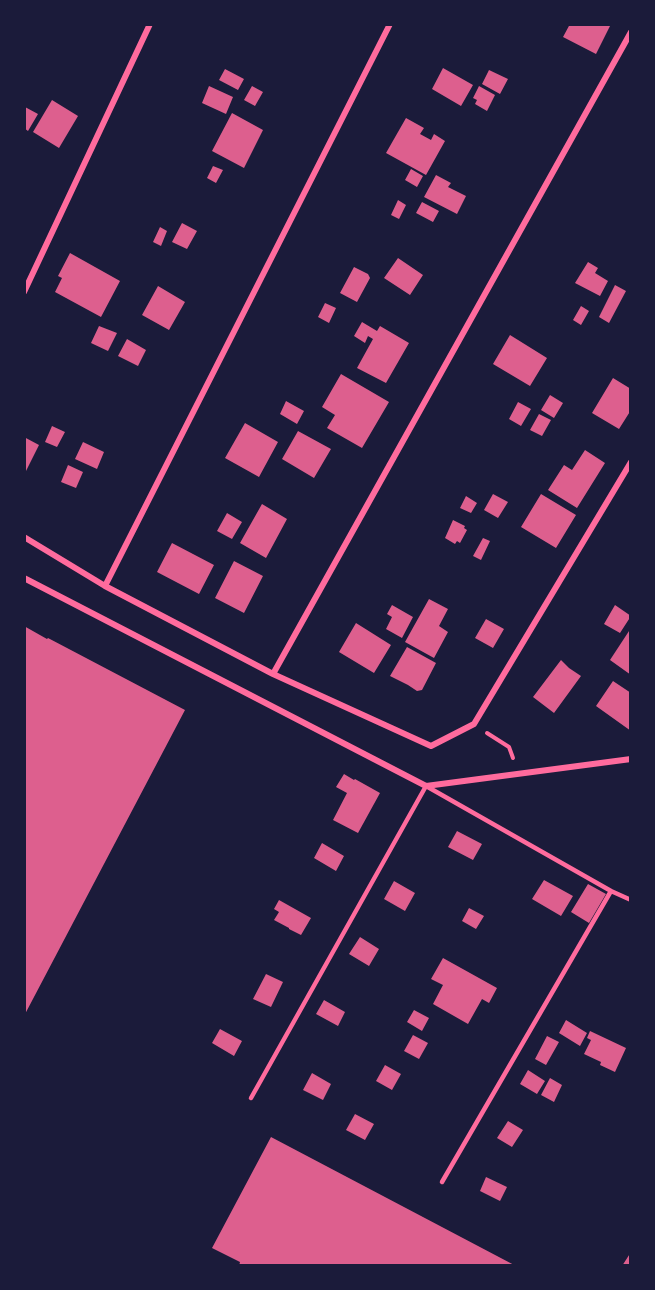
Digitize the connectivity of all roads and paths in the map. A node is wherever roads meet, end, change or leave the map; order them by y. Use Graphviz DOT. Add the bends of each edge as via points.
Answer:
graph roads {
  1 [pos="150,24"];
  2 [pos="390,24"];
  3 [pos="631,32"];
  4 [pos="24,292"];
  5 [pos="631,462"];
  6 [pos="24,537"];
  7 [pos="24,578"];
  8 [pos="105,586"];
  9 [pos="273,674"];
  10 [pos="474,724"];
  11 [pos="631,759"];
  12 [pos="520,773"];
  13 [pos="426,786"];
  14 [pos="611,891"];
  15 [pos="631,900"];
  16 [pos="252,1098"];
  17 [pos="442,1182"];
  1 -- 4 [label="street"];
  2 -- 8 [label="street"];
  3 -- 9 [label="street"];
  5 -- 10 [label="street"];
  6 -- 8 [label="street"];
  7 -- 13 [label="street"];
  8 -- 9 [label="street"];
  9 -- 10 [label="street" via="431,746"];
  10 -- 12 [label="path" via="509,747"];
  11 -- 12 [label="street"];
  12 -- 13 [label="street"];
  13 -- 14 [label="lane"];
  13 -- 16 [label="lane"];
  14 -- 15 [label="lane"];
  14 -- 17 [label="lane"];
}
